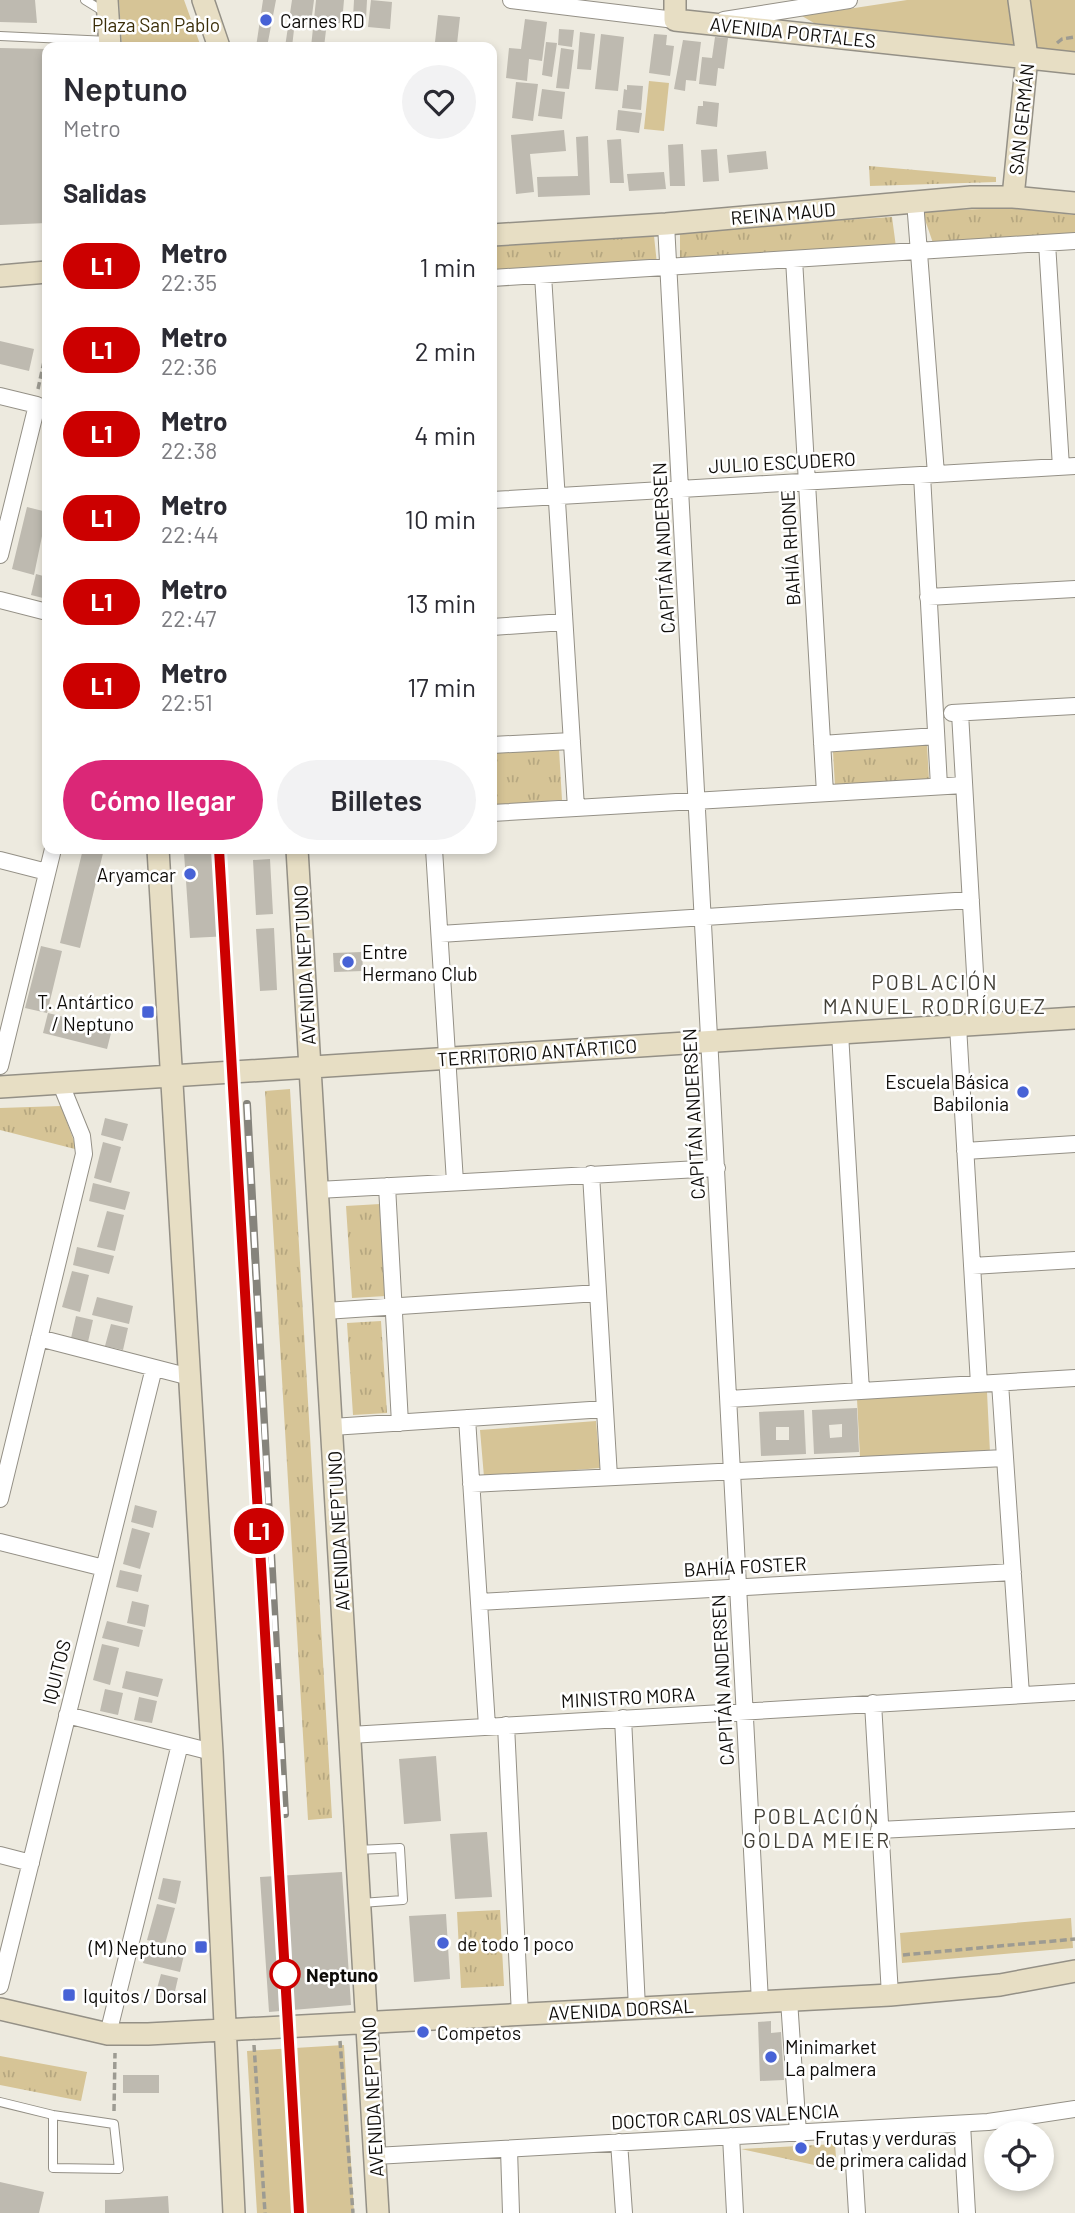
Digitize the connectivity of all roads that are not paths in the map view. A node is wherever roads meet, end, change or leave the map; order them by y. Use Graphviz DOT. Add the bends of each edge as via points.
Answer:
graph roads {
  1 [pos="85,0"];
  2 [pos="203,0"];
  3 [pos="511,0"];
  4 [pos="849,0"];
  5 [pos="1019,0"];
  6 [pos="107,7"];
  7 [pos="675,10"];
  8 [pos="705,23"];
  9 [pos="0,36"];
  10 [pos="82,42"];
  11 [pos="109,42"];
  12 [pos="217,42"];
  13 [pos="1027,57"];
  14 [pos="1075,63"];
  15 [pos="1013,197"];
  16 [pos="915,201"];
  17 [pos="1075,204"];
  18 [pos="666,224"];
  19 [pos="497,235"];
  20 [pos="1075,241"];
  21 [pos="1047,243"];
  22 [pos="919,251"];
  23 [pos="794,259"];
  24 [pos="668,267"];
  25 [pos="42,272"];
  26 [pos="543,275"];
  27 [pos="0,276"];
  28 [pos="497,278"];
  29 [pos="0,396"];
  30 [pos="1068,466"];
  31 [pos="929,475"];
  32 [pos="807,481"];
  33 [pos="681,489"];
  34 [pos="557,496"];
  35 [pos="497,500"];
  36 [pos="0,555"];
  37 [pos="1075,589"];
  38 [pos="929,597"];
  39 [pos="0,600"];
  40 [pos="42,611"];
  41 [pos="564,622"];
  42 [pos="497,627"];
  43 [pos="1075,706"];
  44 [pos="960,713"];
  45 [pos="935,714"];
  46 [pos="936,736"];
  47 [pos="572,741"];
  48 [pos="822,744"];
  49 [pos="497,745"];
  50 [pos="964,785"];
  51 [pos="939,786"];
  52 [pos="825,793"];
  53 [pos="697,801"];
  54 [pos="576,808"];
  55 [pos="497,813"];
  56 [pos="52,854"];
  57 [pos="158,854"];
  58 [pos="297,854"];
  59 [pos="434,854"];
  60 [pos="0,860"];
  61 [pos="47,872"];
  62 [pos="971,900"];
  63 [pos="704,917"];
  64 [pos="440,934"];
  65 [pos="1075,1018"];
  66 [pos="968,1025"];
  67 [pos="840,1033"];
  68 [pos="710,1041"];
  69 [pos="447,1058"];
  70 [pos="0,1066"];
  71 [pos="310,1066"];
  72 [pos="172,1075"];
  73 [pos="60,1082"];
  74 [pos="0,1087"];
  75 [pos="1075,1144"];
  76 [pos="965,1151"];
  77 [pos="717,1168"];
  78 [pos="591,1174"];
  79 [pos="455,1182"];
  80 [pos="387,1186"];
  81 [pos="318,1190"];
  82 [pos="1075,1260"];
  83 [pos="972,1266"];
  84 [pos="598,1293"];
  85 [pos="393,1307"];
  86 [pos="325,1311"];
  87 [pos="39,1338"];
  88 [pos="154,1368"];
  89 [pos="190,1377"];
  90 [pos="1075,1378"];
  91 [pos="1000,1383"];
  92 [pos="979,1384"];
  93 [pos="861,1391"];
  94 [pos="729,1399"];
  95 [pos="605,1409"];
  96 [pos="467,1418"];
  97 [pos="400,1423"];
  98 [pos="332,1427"];
  99 [pos="1005,1458"];
  100 [pos="733,1471"];
  101 [pos="608,1477"];
  102 [pos="471,1483"];
  103 [pos="1,1492"];
  104 [pos="0,1542"];
  105 [pos="104,1568"];
  106 [pos="1013,1572"];
  107 [pos="738,1588"];
  108 [pos="479,1602"];
  109 [pos="1075,1692"];
  110 [pos="1021,1695"];
  111 [pos="873,1703"];
  112 [pos="745,1711"];
  113 [pos="67,1715"];
  114 [pos="622,1718"];
  115 [pos="506,1725"];
  116 [pos="487,1726"];
  117 [pos="351,1735"];
  118 [pos="180,1744"];
  119 [pos="212,1752"];
  120 [pos="1075,1820"];
  121 [pos="879,1830"];
  122 [pos="357,1850"];
  123 [pos="0,1856"];
  124 [pos="31,1863"];
  125 [pos="361,1903"];
  126 [pos="1075,1971"];
  127 [pos="0,1986"];
  128 [pos="890,1995"];
  129 [pos="789,2000"];
  130 [pos="760,2002"];
  131 [pos="637,2008"];
  132 [pos="0,2009"];
  133 [pos="520,2015"];
  134 [pos="368,2023"];
  135 [pos="226,2031"];
  136 [pos="111,2035"];
  137 [pos="0,2102"];
  138 [pos="1075,2109"];
  139 [pos="53,2115"];
  140 [pos="962,2124"];
  141 [pos="852,2130"];
  142 [pos="798,2133"];
  143 [pos="731,2136"];
  144 [pos="619,2143"];
  145 [pos="509,2148"];
  146 [pos="375,2156"];
  147 [pos="234,2213"];
  148 [pos="379,2213"];
  149 [pos="512,2213"];
  150 [pos="624,2213"];
  151 [pos="735,2213"];
  152 [pos="857,2213"];
  153 [pos="967,2213"];
  1 -- 6 [label="lane"];
  2 -- 12 [label="street"];
  3 -- 7 [label="street, AVENIDA PORTALES"];
  4 -- 8 [label="street"];
  5 -- 13 [label="street, SAN GERMÁN"];
  6 -- 11 [label="street"];
  7 -- 8 [label="street, AVENIDA PORTALES"];
  8 -- 13 [label="street, AVENIDA PORTALES"];
  9 -- 10 [label="lane"];
  13 -- 14 [label="street, AVENIDA PORTALES"];
  13 -- 15 [label="street, SAN GERMÁN"];
  15 -- 16 [label="street, REINA MAUD"];
  15 -- 17 [label="street, REINA MAUD"];
  16 -- 18 [label="street, REINA MAUD"];
  16 -- 22 [label="street"];
  18 -- 19 [label="street, REINA MAUD"];
  18 -- 24 [label="street, CAPITÁN ANDERSEN"];
  20 -- 21 [label="street"];
  21 -- 22 [label="street"];
  21 -- 30 [label="street"];
  22 -- 23 [label="street"];
  22 -- 31 [label="street"];
  23 -- 24 [label="street"];
  23 -- 32 [label="street, BAHÍA RHONE"];
  24 -- 26 [label="street"];
  24 -- 33 [label="street, CAPITÁN ANDERSEN"];
  25 -- 27 [label="street"];
  26 -- 28 [label="street"];
  26 -- 34 [label="street"];
  29 -- 36 [label="street" via="37,405"];
  30 -- 31 [label="street, JULIO ESCUDERO"];
  31 -- 32 [label="street, JULIO ESCUDERO"];
  31 -- 38 [label="street"];
  32 -- 33 [label="street, JULIO ESCUDERO"];
  32 -- 48 [label="street, BAHÍA RHONE"];
  33 -- 34 [label="street, JULIO ESCUDERO"];
  33 -- 53 [label="street, CAPITÁN ANDERSEN"];
  34 -- 35 [label="street, JULIO ESCUDERO"];
  34 -- 41 [label="street"];
  37 -- 38 [label="street"];
  38 -- 45 [label="street"];
  39 -- 40 [label="street"];
  41 -- 42 [label="street"];
  41 -- 47 [label="street"];
  43 -- 44 [label="street"];
  44 -- 45 [label="street"];
  44 -- 50 [label="street"];
  45 -- 46 [label="street"];
  46 -- 48 [label="street"];
  46 -- 51 [label="street"];
  47 -- 49 [label="street"];
  47 -- 54 [label="street"];
  48 -- 52 [label="street, BAHÍA RHONE"];
  50 -- 51 [label="street"];
  50 -- 62 [label="street"];
  51 -- 52 [label="street"];
  52 -- 53 [label="street"];
  53 -- 54 [label="street"];
  53 -- 63 [label="street, CAPITÁN ANDERSEN"];
  54 -- 55 [label="street"];
  56 -- 61 [label="street"];
  57 -- 72 [label="street"];
  58 -- 71 [label="street, AVENIDA NEPTUNO"];
  59 -- 64 [label="street"];
  60 -- 61 [label="street"];
  61 -- 70 [label="street"];
  62 -- 63 [label="street"];
  62 -- 66 [label="street"];
  63 -- 64 [label="street"];
  63 -- 68 [label="street, CAPITÁN ANDERSEN"];
  64 -- 69 [label="street"];
  65 -- 66 [label="street, TERRITORIO ANTÁRTICO"];
  66 -- 67 [label="street, TERRITORIO ANTÁRTICO"];
  66 -- 76 [label="street"];
  67 -- 68 [label="street, TERRITORIO ANTÁRTICO"];
  67 -- 93 [label="street"];
  68 -- 69 [label="street, TERRITORIO ANTÁRTICO"];
  68 -- 77 [label="street, CAPITÁN ANDERSEN"];
  69 -- 71 [label="street, TERRITORIO ANTÁRTICO"];
  69 -- 79 [label="street"];
  71 -- 72 [label="street, TERRITORIO ANTÁRTICO"];
  71 -- 81 [label="street, AVENIDA NEPTUNO"];
  72 -- 73 [label="street, TERRITORIO ANTÁRTICO"];
  72 -- 89 [label="street"];
  73 -- 74 [label="street, TERRITORIO ANTÁRTICO"];
  73 -- 87 [label="street" via="82,1136 84,1154"];
  75 -- 76 [label="street"];
  76 -- 83 [label="street"];
  77 -- 78 [label="street"];
  77 -- 94 [label="street, CAPITÁN ANDERSEN"];
  78 -- 79 [label="street"];
  78 -- 84 [label="street"];
  79 -- 80 [label="street"];
  80 -- 81 [label="street"];
  80 -- 85 [label="street"];
  81 -- 86 [label="street, AVENIDA NEPTUNO"];
  82 -- 83 [label="street"];
  83 -- 92 [label="street"];
  84 -- 85 [label="street"];
  84 -- 95 [label="street"];
  85 -- 86 [label="street"];
  85 -- 97 [label="street"];
  86 -- 98 [label="street, AVENIDA NEPTUNO"];
  87 -- 88 [label="street"];
  87 -- 103 [label="street"];
  88 -- 89 [label="street"];
  88 -- 105 [label="street, IQUITOS"];
  89 -- 119 [label="street"];
  90 -- 91 [label="street"];
  91 -- 92 [label="street"];
  91 -- 99 [label="street"];
  92 -- 93 [label="street"];
  93 -- 94 [label="street"];
  94 -- 100 [label="street, CAPITÁN ANDERSEN"];
  95 -- 96 [label="street"];
  95 -- 101 [label="street"];
  96 -- 97 [label="street"];
  96 -- 102 [label="street"];
  97 -- 98 [label="street"];
  98 -- 117 [label="street, AVENIDA NEPTUNO"];
  99 -- 100 [label="street"];
  99 -- 106 [label="street"];
  100 -- 101 [label="street"];
  100 -- 107 [label="street, CAPITÁN ANDERSEN"];
  101 -- 102 [label="street"];
  102 -- 108 [label="street"];
  104 -- 105 [label="street"];
  105 -- 113 [label="street, IQUITOS"];
  106 -- 107 [label="street, BAHÍA FOSTER"];
  106 -- 110 [label="street"];
  107 -- 108 [label="street, BAHÍA FOSTER"];
  107 -- 112 [label="street, CAPITÁN ANDERSEN"];
  108 -- 116 [label="street"];
  109 -- 110 [label="street, MINISTRO MORA"];
  110 -- 111 [label="street, MINISTRO MORA"];
  111 -- 112 [label="street, MINISTRO MORA"];
  111 -- 121 [label="street"];
  112 -- 114 [label="street, MINISTRO MORA"];
  112 -- 130 [label="street, CAPITÁN ANDERSEN"];
  113 -- 118 [label="street"];
  113 -- 124 [label="street, IQUITOS"];
  114 -- 115 [label="street, MINISTRO MORA"];
  114 -- 131 [label="street"];
  115 -- 116 [label="street, MINISTRO MORA"];
  115 -- 133 [label="street"];
  116 -- 117 [label="street, MINISTRO MORA"];
  117 -- 122 [label="street, AVENIDA NEPTUNO"];
  118 -- 119 [label="street"];
  118 -- 136 [label="street"];
  119 -- 135 [label="street"];
  120 -- 121 [label="street"];
  121 -- 128 [label="street"];
  122 -- 125 [label="street, AVENIDA NEPTUNO"];
  122 -- 125 [label="lane" via="400,1848 403,1900"];
  123 -- 124 [label="street"];
  124 -- 127 [label="street, IQUITOS"];
  125 -- 134 [label="street, AVENIDA NEPTUNO"];
  126 -- 128 [label="street, AVENIDA DORSAL" via="1000,1985"];
  128 -- 129 [label="street, AVENIDA DORSAL"];
  129 -- 130 [label="street, AVENIDA DORSAL"];
  129 -- 142 [label="street"];
  130 -- 131 [label="street, AVENIDA DORSAL"];
  131 -- 133 [label="street, AVENIDA DORSAL"];
  132 -- 136 [label="street, AVENIDA DORSAL"];
  133 -- 134 [label="street, AVENIDA DORSAL"];
  134 -- 135 [label="street, AVENIDA DORSAL"];
  134 -- 146 [label="street, AVENIDA NEPTUNO"];
  135 -- 136 [label="street, AVENIDA DORSAL"];
  135 -- 147 [label="street"];
  137 -- 139 [label="lane"];
  138 -- 140 [label="street, DOCTOR CARLOS VALENCIA"];
  139 -- 139 [label="lane" via="114,2124 119,2169 53,2168"];
  140 -- 141 [label="street, DOCTOR CARLOS VALENCIA"];
  140 -- 153 [label="street"];
  141 -- 142 [label="street, DOCTOR CARLOS VALENCIA"];
  141 -- 152 [label="street"];
  142 -- 143 [label="street, DOCTOR CARLOS VALENCIA"];
  143 -- 144 [label="street, DOCTOR CARLOS VALENCIA"];
  143 -- 151 [label="street"];
  144 -- 145 [label="street, DOCTOR CARLOS VALENCIA"];
  144 -- 150 [label="street"];
  145 -- 146 [label="street, DOCTOR CARLOS VALENCIA"];
  145 -- 149 [label="street"];
  146 -- 148 [label="street, AVENIDA NEPTUNO"];
}
